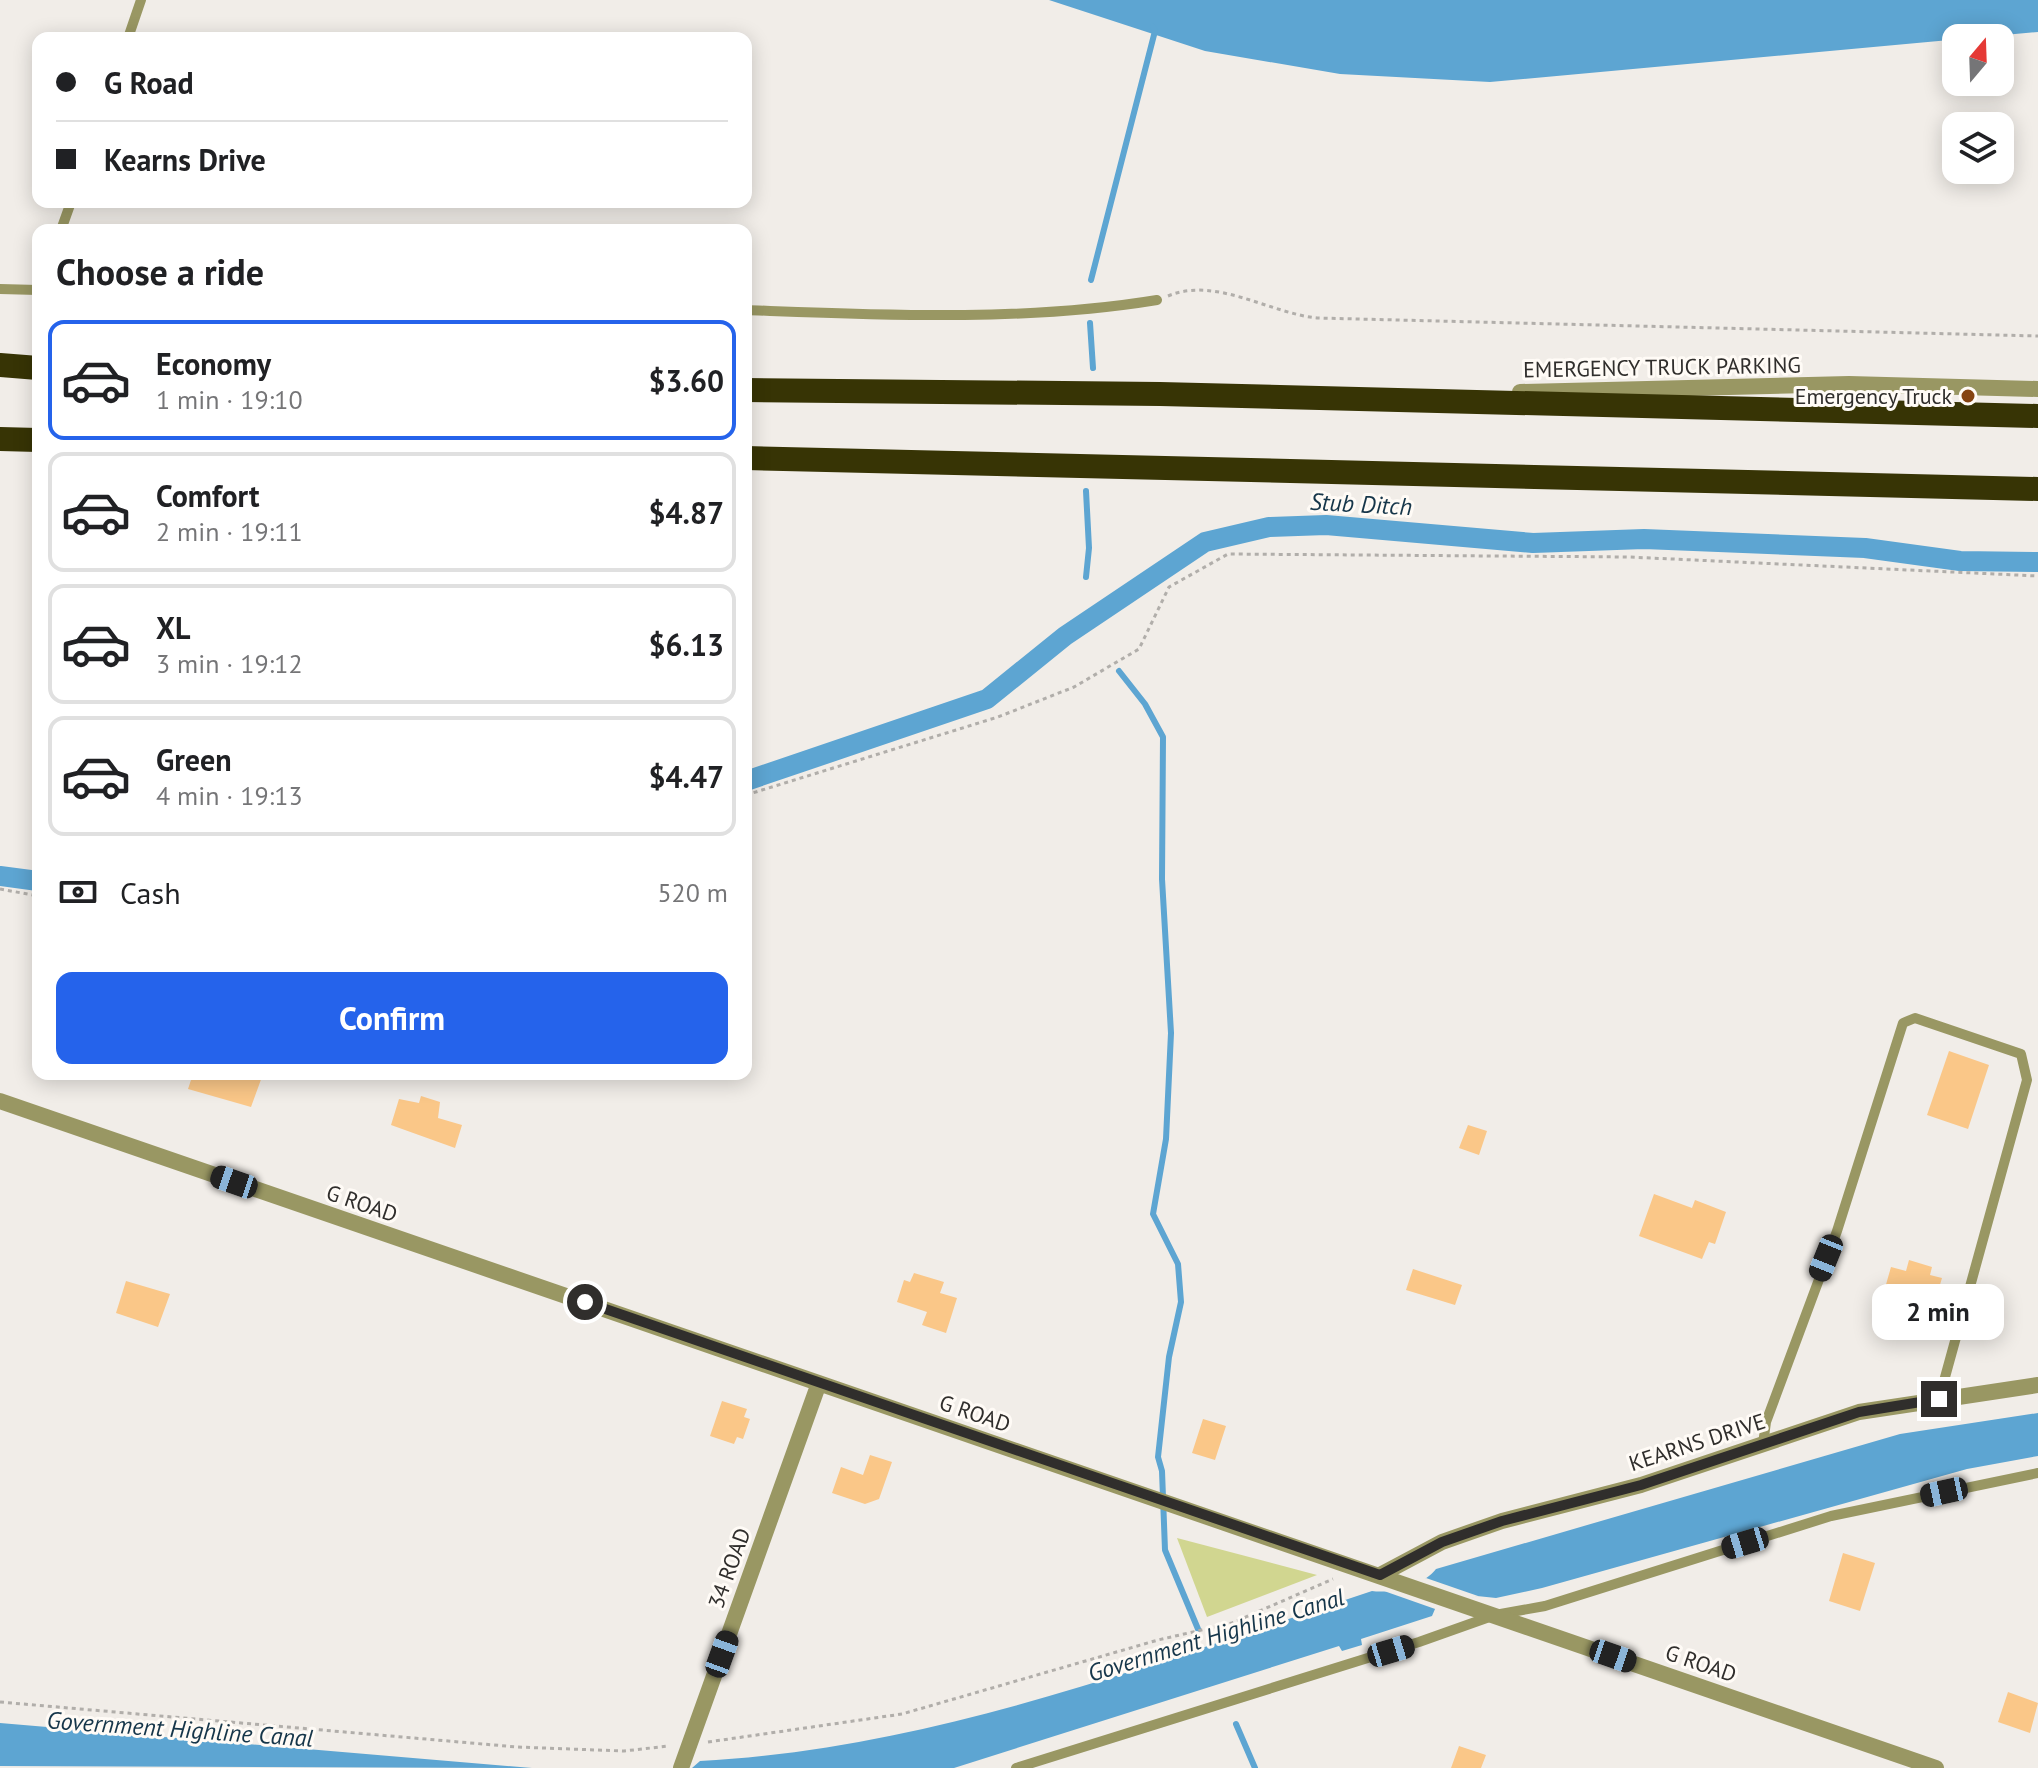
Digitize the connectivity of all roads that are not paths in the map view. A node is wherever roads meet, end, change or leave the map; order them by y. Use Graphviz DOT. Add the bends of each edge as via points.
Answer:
graph roads {
  1 [pos="141,0"];
  2 [pos="130,32"];
  3 [pos="0,289"];
  4 [pos="32,290"];
  5 [pos="1157,300"];
  6 [pos="752,310"];
  7 [pos="0,365"];
  8 [pos="32,368"];
  9 [pos="2038,389"];
  10 [pos="752,390"];
  11 [pos="1288,398"];
  12 [pos="2038,416"];
  13 [pos="0,439"];
  14 [pos="32,440"];
  15 [pos="752,458"];
  16 [pos="2038,489"];
  17 [pos="0,1101"];
  18 [pos="819,1383"];
  19 [pos="2038,1385"];
  20 [pos="1939,1399"];
  21 [pos="1763,1444"];
  22 [pos="2038,1473"];
  23 [pos="1380,1575"];
  24 [pos="1495,1615"];
  25 [pos="681,1767"];
  26 [pos="1016,1768"];
  27 [pos="1936,1768"];
  1 -- 2 [label="lane"];
  3 -- 4 [label="lane"];
  5 -- 6 [label="lane" via="1070,311"];
  7 -- 8 [label="highway"];
  9 -- 11 [label="street, EMERGENCY TRUCK PARKING" via="1849,384"];
  10 -- 11 [label="highway"];
  11 -- 12 [label="highway"];
  13 -- 14 [label="highway"];
  15 -- 16 [label="highway"];
  17 -- 18 [label="street, G ROAD"];
  18 -- 23 [label="street, G ROAD"];
  18 -- 25 [label="street, 34 ROAD"];
  19 -- 20 [label="street, KEARNS DRIVE"];
  20 -- 21 [label="street, KEARNS DRIVE" via="1859,1412"];
  20 -- 21 [label="lane" via="2027,1080 2021,1054 1915,1018 1903,1023 1837,1231 1766,1422"];
  21 -- 23 [label="street, KEARNS DRIVE" via="1641,1485 1502,1521 1442,1542"];
  22 -- 24 [label="lane" via="1831,1516 1545,1606"];
  23 -- 24 [label="street, G ROAD"];
  24 -- 26 [label="lane"];
  24 -- 27 [label="street, G ROAD"];
}
